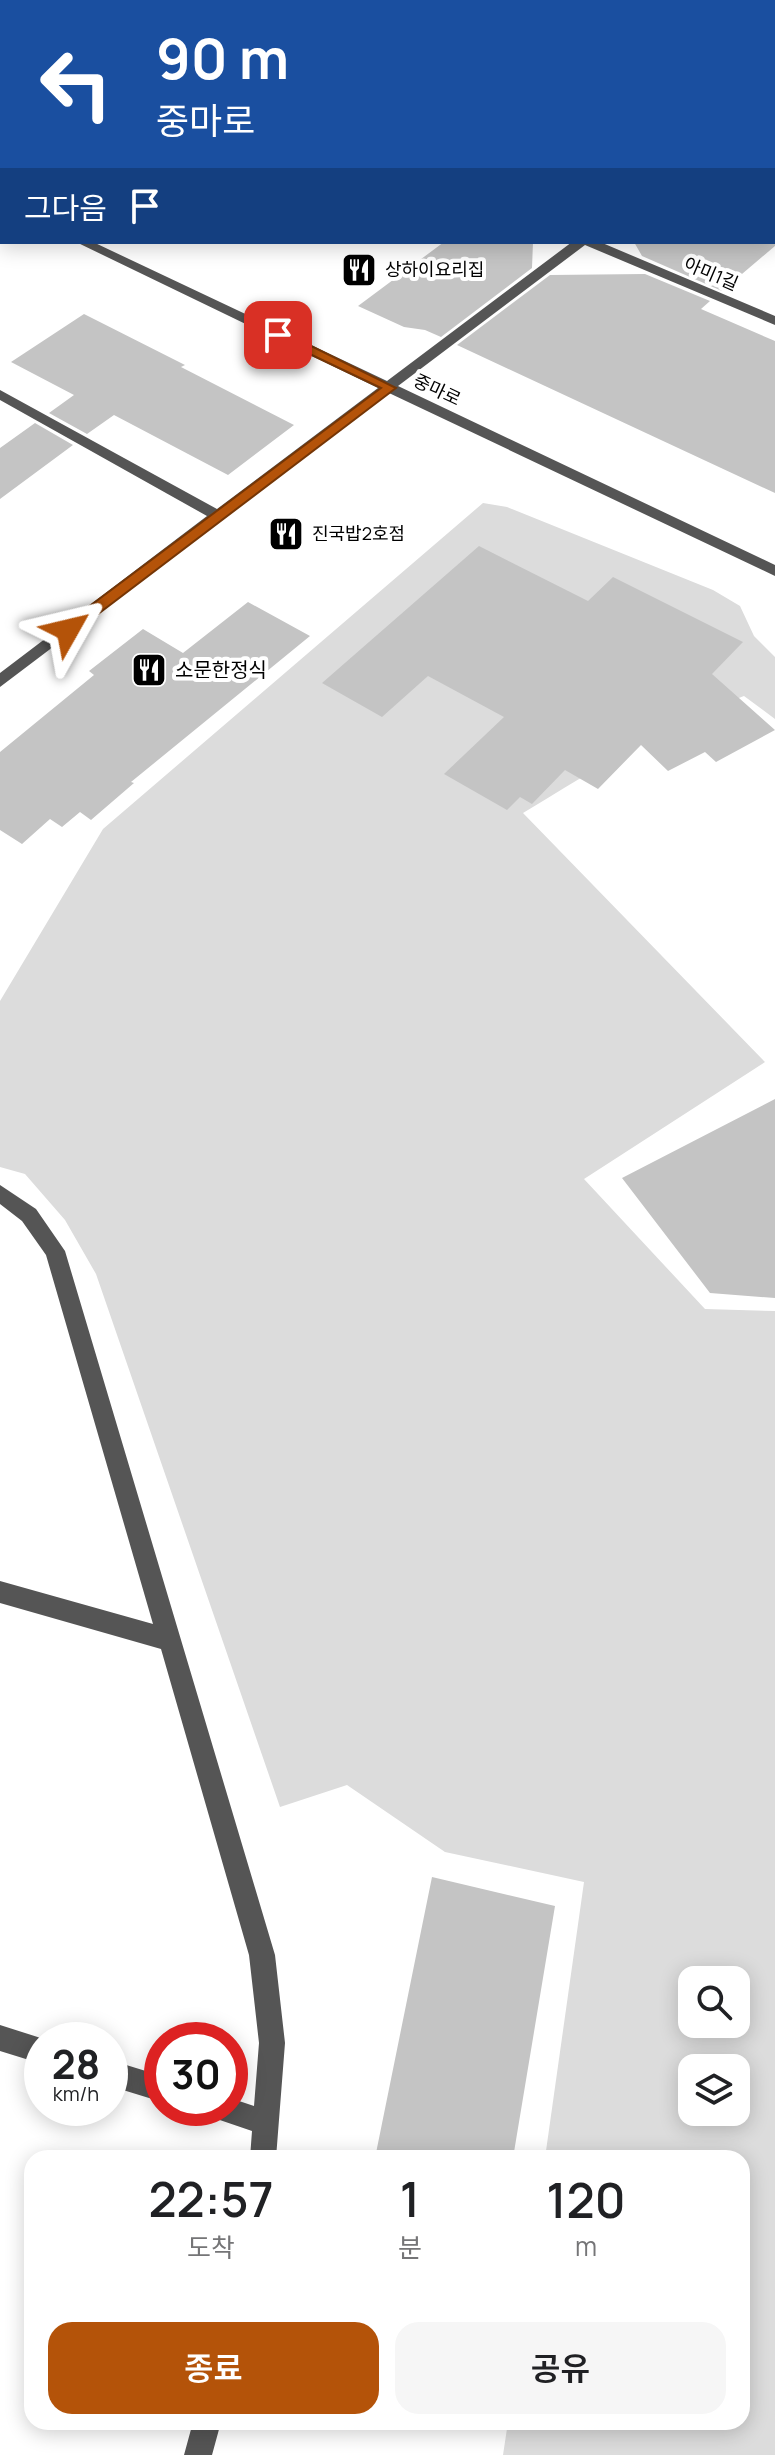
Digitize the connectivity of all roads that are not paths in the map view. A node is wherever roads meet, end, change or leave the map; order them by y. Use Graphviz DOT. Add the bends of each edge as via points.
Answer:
graph roads {
  1 [pos="87,244"];
  2 [pos="577,244"];
  3 [pos="594,244"];
  4 [pos="775,321"];
  5 [pos="390,388"];
  6 [pos="0,394"];
  7 [pos="218,516"];
  8 [pos="775,571"];
  9 [pos="0,657"];
  10 [pos="18,667"];
  11 [pos="0,681"];
  12 [pos="0,1193"];
  13 [pos="0,1592"];
  14 [pos="172,1641"];
  15 [pos="0,2038"];
  16 [pos="24,2045"];
  17 [pos="248,2117"];
  18 [pos="267,2123"];
  19 [pos="264,2150"];
  20 [pos="205,2430"];
  21 [pos="198,2455"];
  1 -- 5 [label="street, 중마로"];
  2 -- 5 [label="street"];
  3 -- 4 [label="street, 아미1길"];
  5 -- 7 [label="street"];
  5 -- 8 [label="street, 중마로"];
  6 -- 7 [label="street"];
  7 -- 10 [label="street"];
  9 -- 10 [label="street"];
  10 -- 11 [label="street"];
  12 -- 14 [label="street" via="29,1215 55,1251"];
  13 -- 14 [label="street"];
  14 -- 18 [label="street" via="262,1955 272,2043"];
  15 -- 16 [label="street"];
  17 -- 18 [label="street"];
  18 -- 19 [label="street"];
  20 -- 21 [label="street"];
}
